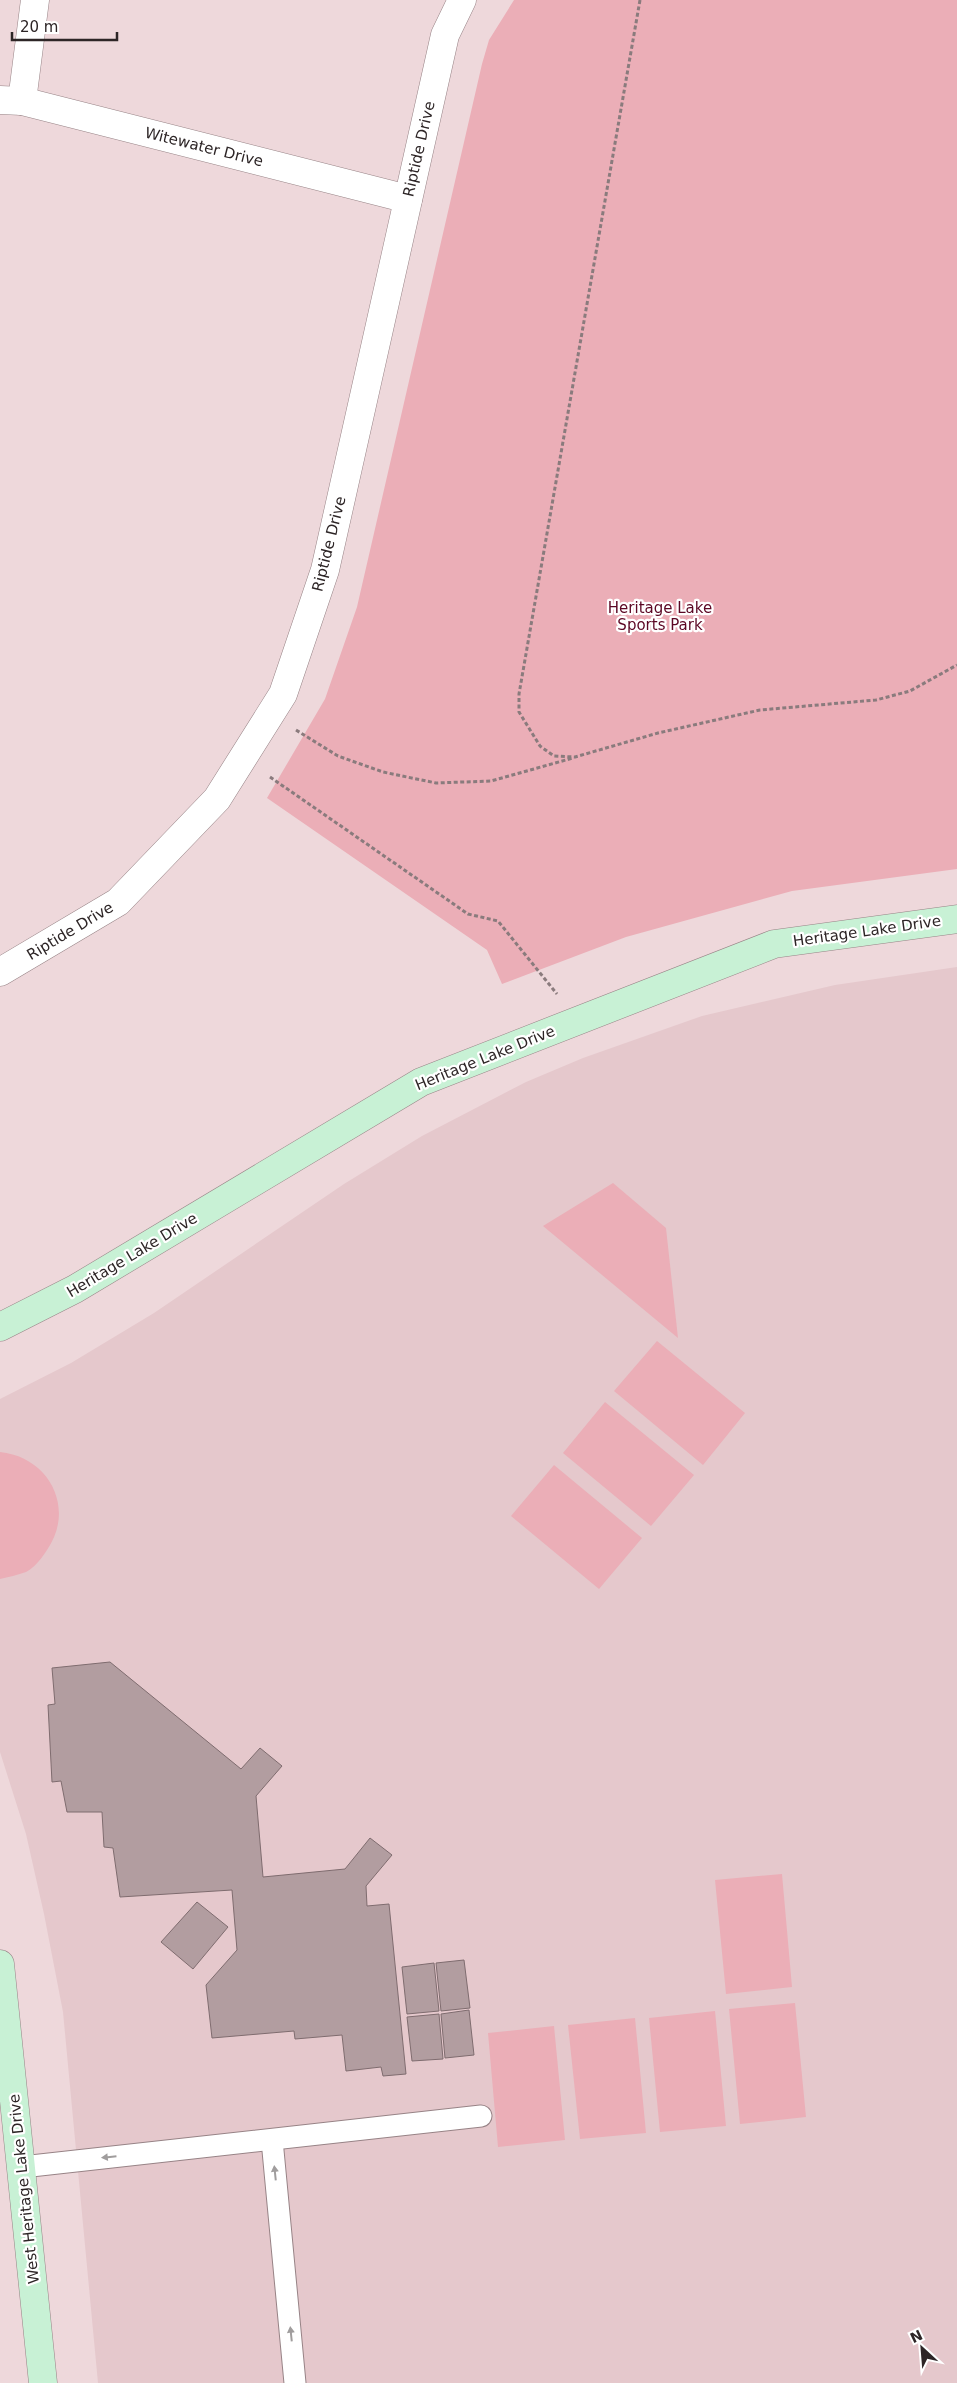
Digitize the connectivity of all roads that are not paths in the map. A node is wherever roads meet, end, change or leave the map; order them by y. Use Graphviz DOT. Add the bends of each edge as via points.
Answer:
graph roads {
  1 [pos="35,0"];
  2 [pos="462,0"];
  3 [pos="11,100"];
  4 [pos="408,199"];
  5 [pos="957,919"];
  6 [pos="0,972"];
  7 [pos="0,1327"];
  8 [pos="0,1964"];
  9 [pos="482,2116"];
  10 [pos="272,2140"];
  11 [pos="22,2167"];
  12 [pos="43,2383"];
  13 [pos="295,2383"];
  1 -- 3 [label="street"];
  2 -- 4 [label="street, Riptide Drive" via="445,35"];
  3 -- 4 [label="street, Witewater Drive"];
  4 -- 6 [label="street, Riptide Drive" via="325,570 283,694 216,799 118,902"];
  5 -- 7 [label="street, Heritage Lake Drive" via="774,944 421,1082 75,1289"];
  8 -- 11 [label="street, West Heritage Lake Drive"];
  9 -- 10 [label="lane"];
  10 -- 11 [label="lane, one-way"];
  13 -- 10 [label="lane, one-way"];
  11 -- 12 [label="street, West Heritage Lake Drive"];
}
